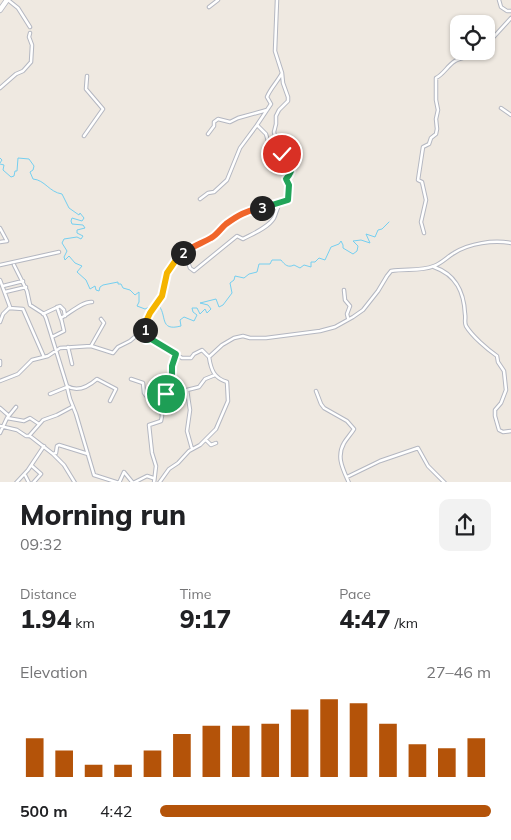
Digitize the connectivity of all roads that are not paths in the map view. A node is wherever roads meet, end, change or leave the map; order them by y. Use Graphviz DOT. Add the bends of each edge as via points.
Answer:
graph roads {
  1 [pos="8,0"];
  2 [pos="218,0"];
  3 [pos="277,0"];
  4 [pos="499,0"];
  5 [pos="209,7"];
  6 [pos="0,10"];
  7 [pos="511,11"];
  8 [pos="511,18"];
  9 [pos="30,27"];
  10 [pos="30,33"];
  11 [pos="495,36"];
  12 [pos="457,60"];
  13 [pos="282,73"];
  14 [pos="87,76"];
  15 [pos="0,88"];
  16 [pos="501,108"];
  17 [pos="267,110"];
  18 [pos="511,115"];
  19 [pos="257,125"];
  20 [pos="208,134"];
  21 [pos="84,136"];
  22 [pos="273,148"];
  23 [pos="200,199"];
  24 [pos="280,203"];
  25 [pos="0,228"];
  26 [pos="424,233"];
  27 [pos="0,242"];
  28 [pos="511,244"];
  29 [pos="59,252"];
  30 [pos="181,256"];
  31 [pos="0,265"];
  32 [pos="14,265"];
  33 [pos="433,267"];
  34 [pos="0,280"];
  35 [pos="23,281"];
  36 [pos="3,286"];
  37 [pos="26,287"];
  38 [pos="344,290"];
  39 [pos="4,292"];
  40 [pos="92,302"];
  41 [pos="57,307"];
  42 [pos="9,308"];
  43 [pos="43,314"];
  44 [pos="65,316"];
  45 [pos="61,318"];
  46 [pos="348,318"];
  47 [pos="101,319"];
  48 [pos="0,322"];
  49 [pos="142,330"];
  50 [pos="52,337"];
  51 [pos="91,346"];
  52 [pos="68,347"];
  53 [pos="56,349"];
  54 [pos="177,355"];
  55 [pos="44,357"];
  56 [pos="209,357"];
  57 [pos="72,364"];
  58 [pos="215,375"];
  59 [pos="131,379"];
  60 [pos="0,381"];
  61 [pos="68,387"];
  62 [pos="316,390"];
  63 [pos="187,391"];
  64 [pos="50,394"];
  65 [pos="165,395"];
  66 [pos="110,401"];
  67 [pos="72,406"];
  68 [pos="16,407"];
  69 [pos="0,408"];
  70 [pos="8,416"];
  71 [pos="40,424"];
  72 [pos="2,426"];
  73 [pos="511,431"];
  74 [pos="0,434"];
  75 [pos="29,436"];
  76 [pos="206,440"];
  77 [pos="216,443"];
  78 [pos="44,446"];
  79 [pos="192,450"];
  80 [pos="53,454"];
  81 [pos="88,454"];
  82 [pos="32,466"];
  83 [pos="25,474"];
  84 [pos="347,477"];
  85 [pos="153,478"];
  86 [pos="16,482"];
  87 [pos="29,482"];
  88 [pos="33,482"];
  89 [pos="75,482"];
  90 [pos="119,482"];
  91 [pos="133,482"];
  92 [pos="154,482"];
  93 [pos="160,482"];
  94 [pos="350,482"];
  95 [pos="445,482"];
  1 -- 6 [label="street"];
  1 -- 9 [label="street" via="18,8"];
  2 -- 5 [label="street"];
  3 -- 13 [label="street" via="275,52"];
  4 -- 7 [label="street" via="501,7"];
  8 -- 11 [label="street"];
  10 -- 15 [label="street" via="31,62"];
  12 -- 26 [label="street" via="436,78 438,129 430,144 423,147 418,180 422,182 426,200 421,222"];
  13 -- 17 [label="street" via="267,95 271,103"];
  13 -- 22 [label="street" via="288,101 276,116"];
  14 -- 21 [label="street" via="86,90 103,108"];
  16 -- 18 [label="street"];
  17 -- 19 [label="street"];
  17 -- 20 [label="street" via="230,122 218,119"];
  19 -- 22 [label="street"];
  19 -- 23 [label="street" via="240,148 226,181"];
  22 -- 24 [label="street" via="292,163 286,179 288,200"];
  24 -- 30 [label="street" via="246,211"];
  24 -- 30 [label="street" via="270,223 243,239 237,236 194,271 187,259"];
  25 -- 27 [label="street" via="7,242"];
  28 -- 33 [label="street" via="476,244 459,250"];
  29 -- 31 [label="street"];
  30 -- 49 [label="street" via="167,273 162,296"];
  32 -- 35 [label="street"];
  33 -- 46 [label="street" via="390,272 363,310"];
  33 -- 73 [label="street" via="456,281 463,298 465,324 497,356 504,369 506,390 495,416 499,430"];
  34 -- 36 [label="street"];
  35 -- 36 [label="street"];
  35 -- 37 [label="street"];
  36 -- 39 [label="street"];
  37 -- 39 [label="street"];
  37 -- 43 [label="street" via="31,306"];
  38 -- 46 [label="street" via="344,300 350,306"];
  39 -- 42 [label="street"];
  40 -- 44 [label="street" via="85,302"];
  41 -- 43 [label="street"];
  41 -- 44 [label="street" via="63,308"];
  41 -- 45 [label="street"];
  42 -- 48 [label="street"];
  42 -- 55 [label="street" via="23,309"];
  43 -- 50 [label="street"];
  44 -- 45 [label="street"];
  45 -- 50 [label="street" via="64,331"];
  46 -- 56 [label="street" via="335,327 320,331 266,338 234,338"];
  47 -- 51 [label="street" via="104,323"];
  49 -- 51 [label="street" via="113,353"];
  49 -- 54 [label="street" via="148,333 146,340 151,339"];
  50 -- 53 [label="street"];
  51 -- 52 [label="street"];
  52 -- 53 [label="street"];
  52 -- 57 [label="street"];
  53 -- 55 [label="street"];
  53 -- 61 [label="street"];
  54 -- 56 [label="street" via="191,358 203,350"];
  54 -- 65 [label="street"];
  55 -- 60 [label="street" via="34,359 18,374"];
  56 -- 58 [label="street"];
  58 -- 63 [label="street"];
  58 -- 76 [label="street" via="227,382 228,401 216,429"];
  59 -- 65 [label="street" via="144,383 147,397"];
  61 -- 64 [label="street"];
  61 -- 66 [label="street" via="82,388 97,379 116,389"];
  61 -- 67 [label="street"];
  62 -- 84 [label="street" via="324,408 347,421 354,429 340,452"];
  63 -- 65 [label="street"];
  63 -- 79 [label="street" via="190,410 187,431"];
  65 -- 85 [label="street" via="160,410 161,421 149,425 156,466"];
  67 -- 71 [label="street"];
  67 -- 81 [label="street"];
  68 -- 70 [label="street"];
  69 -- 70 [label="street"];
  70 -- 71 [label="street" via="24,421 30,418"];
  70 -- 72 [label="street"];
  71 -- 75 [label="street"];
  72 -- 74 [label="street"];
  72 -- 75 [label="street"];
  75 -- 78 [label="street"];
  76 -- 77 [label="street" via="210,445"];
  76 -- 79 [label="street"];
  78 -- 80 [label="street"];
  78 -- 82 [label="street"];
  79 -- 93 [label="street" via="169,469"];
  80 -- 81 [label="street" via="59,445"];
  80 -- 89 [label="street"];
  81 -- 90 [label="street" via="95,476"];
  82 -- 83 [label="street"];
  82 -- 88 [label="street" via="41,474"];
  83 -- 86 [label="street"];
  83 -- 87 [label="street"];
  84 -- 94 [label="street"];
  84 -- 95 [label="street" via="418,448 428,466"];
  85 -- 91 [label="street" via="148,476"];
  85 -- 92 [label="street"];
  90 -- 91 [label="street" via="124,472"];
}
